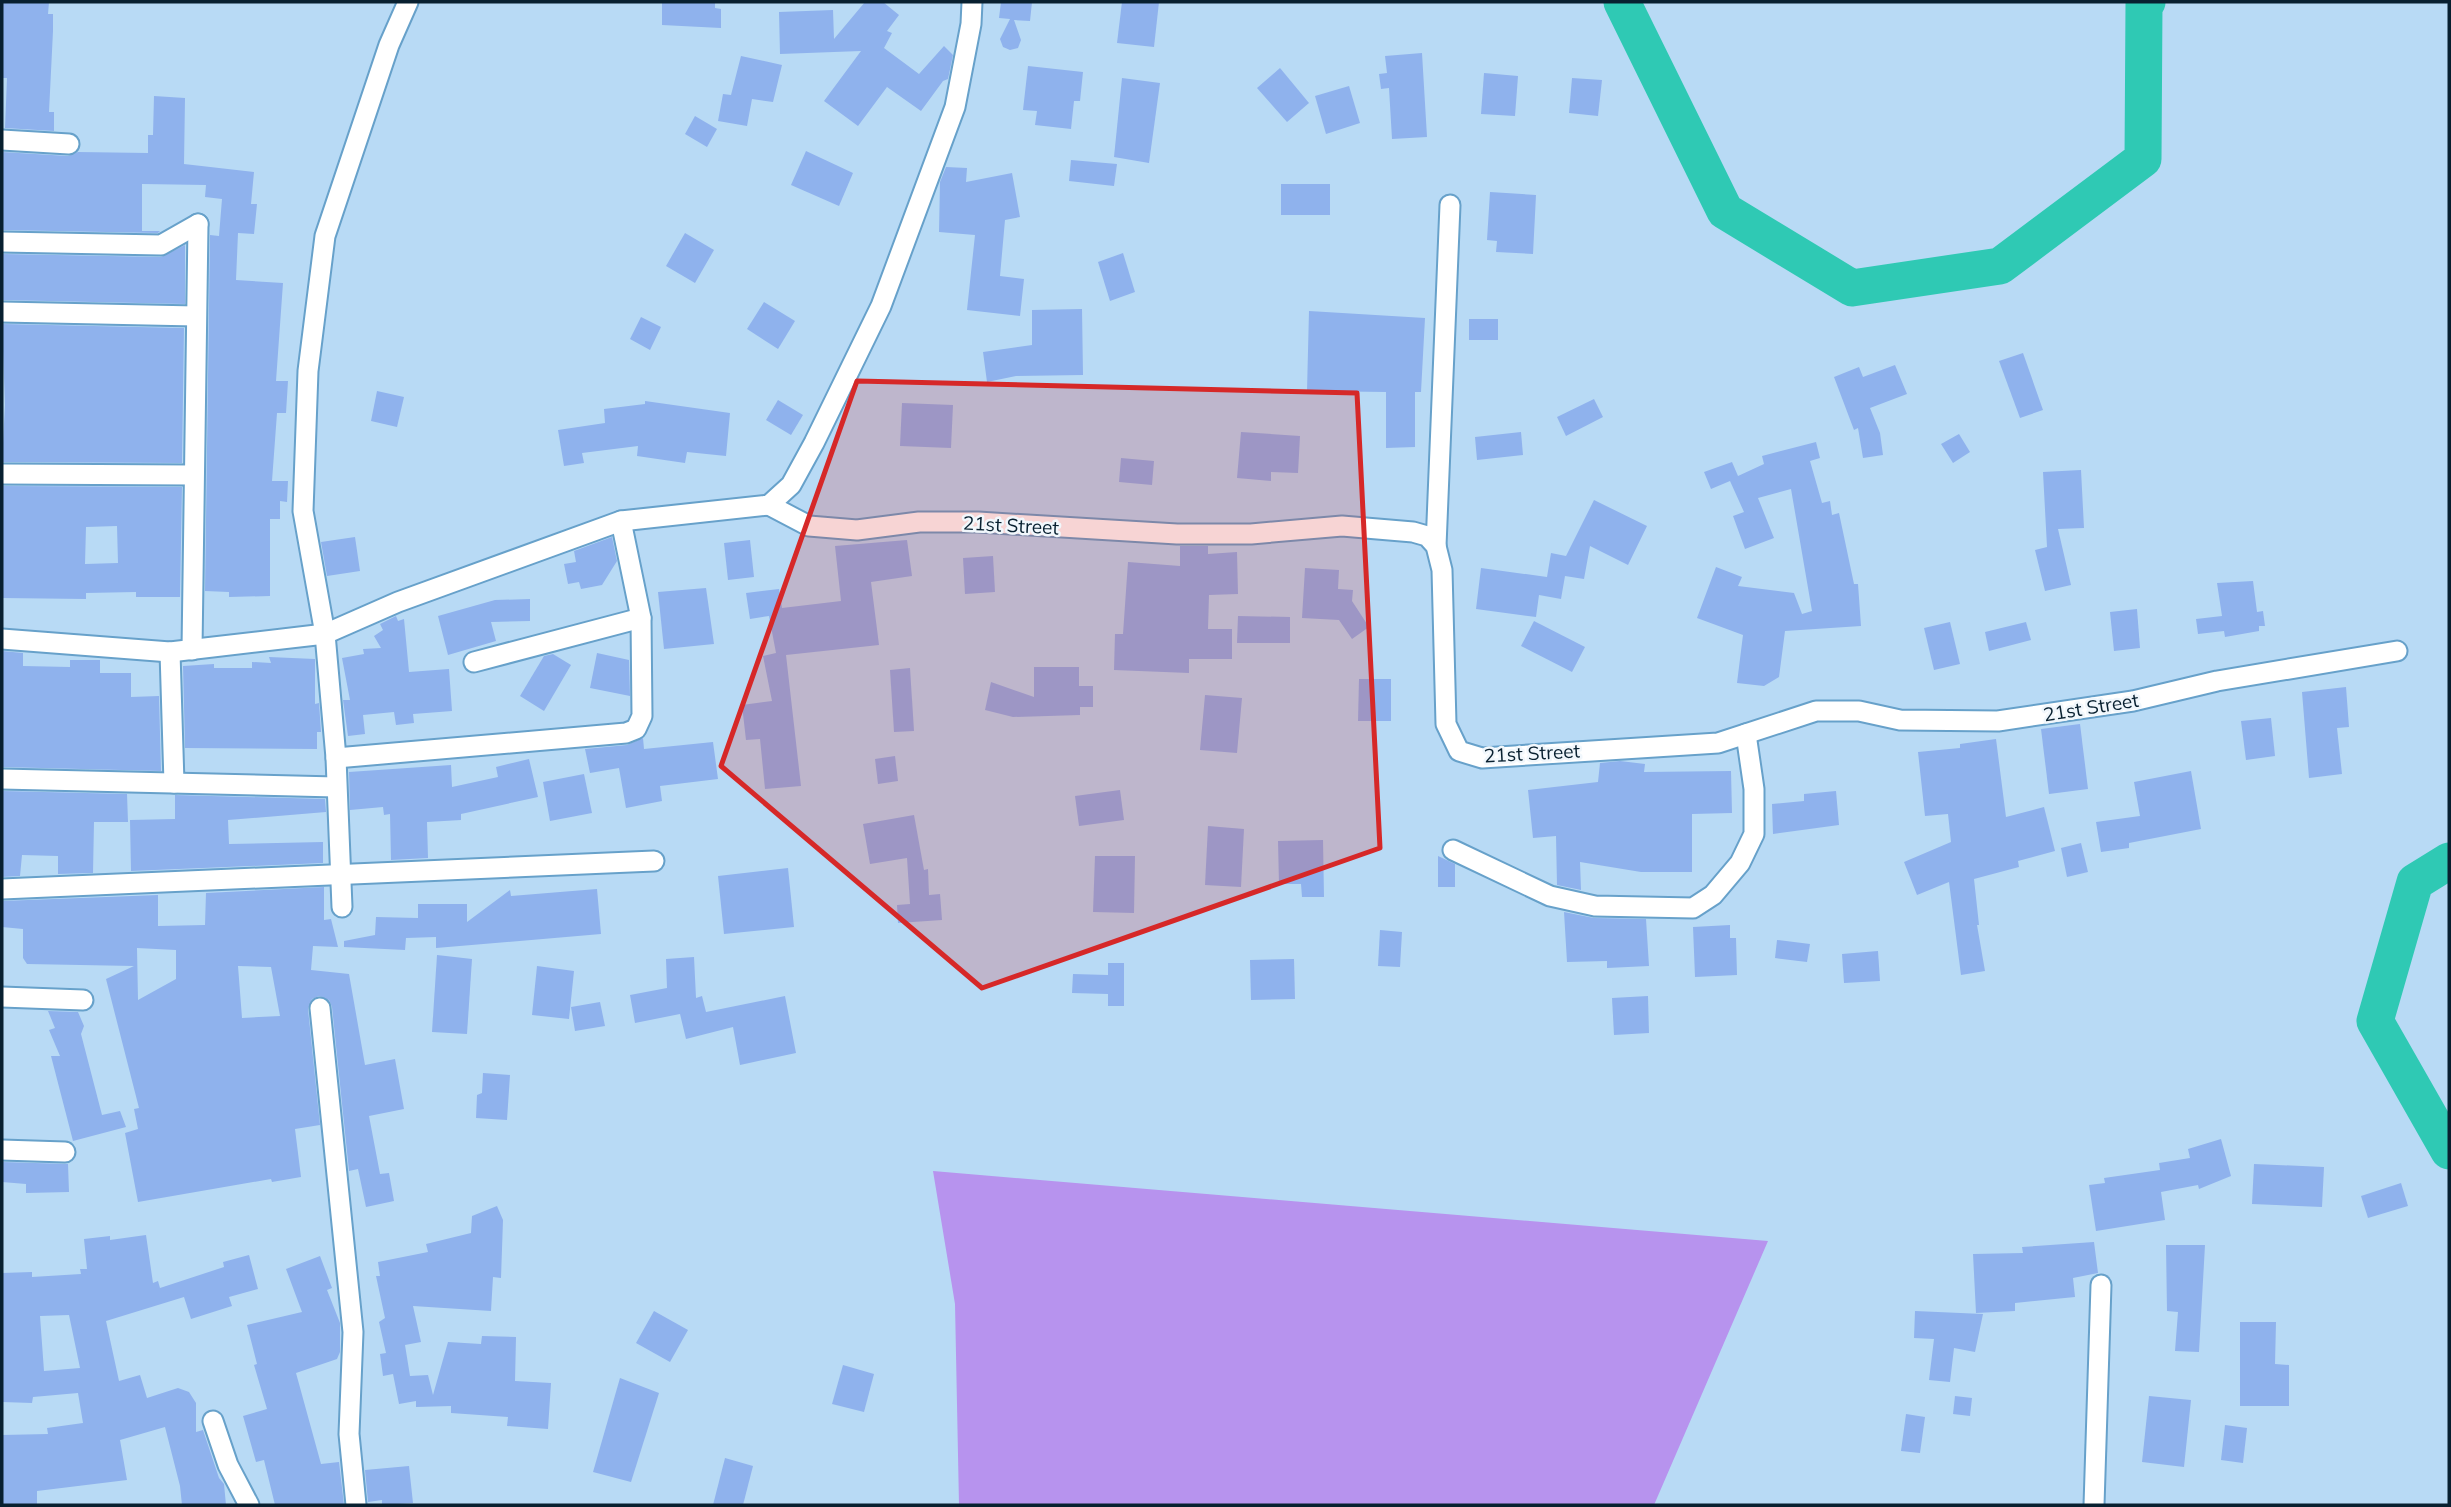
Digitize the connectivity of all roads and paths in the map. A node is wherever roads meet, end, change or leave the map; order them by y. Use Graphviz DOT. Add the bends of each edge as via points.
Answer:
graph roads {
  1 [pos="408,2"];
  2 [pos="972,2"];
  3 [pos="2,140"];
  4 [pos="69,144"];
  5 [pos="1450,205"];
  6 [pos="2,242"];
  7 [pos="2,312"];
  8 [pos="196,316"];
  9 [pos="2,474"];
  10 [pos="192,475"];
  11 [pos="769,505"];
  12 [pos="621,521"];
  13 [pos="1436,545"];
  14 [pos="641,618"];
  15 [pos="325,634"];
  16 [pos="2,639"];
  17 [pos="192,650"];
  18 [pos="2397,651"];
  19 [pos="170,652"];
  20 [pos="474,662"];
  21 [pos="1746,734"];
  22 [pos="336,758"];
  23 [pos="2,779"];
  24 [pos="174,783"];
  25 [pos="336,787"];
  26 [pos="1453,850"];
  27 [pos="654,861"];
  28 [pos="341,874"];
  29 [pos="2,888"];
  30 [pos="342,907"];
  31 [pos="2,997"];
  32 [pos="83,1000"];
  33 [pos="320,1008"];
  34 [pos="2,1150"];
  35 [pos="65,1153"];
  36 [pos="2101,1286"];
  37 [pos="213,1422"];
  38 [pos="249,1505"];
  39 [pos="356,1505"];
  40 [pos="2094,1505"];
  1 -- 15 [label="street" via="389,45 325,236 308,371 303,511"];
  2 -- 11 [label="street" via="955,107 881,306 791,485"];
  3 -- 4 [label="street"];
  5 -- 13 [label="street"];
  6 -- 8 [label="street" via="161,245 198,224"];
  7 -- 8 [label="street"];
  8 -- 10 [label="street"];
  9 -- 10 [label="street"];
  10 -- 17 [label="street"];
  11 -- 12 [label="street"];
  11 -- 13 [label="street, 21st Street" via="809,526 857,530 919,522 1177,534 1251,534 1342,526 1413,532"];
  12 -- 14 [label="street"];
  12 -- 15 [label="street" via="542,547"];
  13 -- 21 [label="street, 21st Street" via="1442,570 1446,724 1459,751 1482,758 1718,743"];
  14 -- 20 [label="street"];
  14 -- 22 [label="street" via="642,716 636,729"];
  15 -- 17 [label="street"];
  15 -- 22 [label="street"];
  16 -- 19 [label="street"];
  17 -- 19 [label="street"];
  18 -- 21 [label="street, 21st Street" via="2217,681 2133,701 1998,721 1900,720 1859,711 1816,711"];
  19 -- 24 [label="street"];
  21 -- 26 [label="street" via="1754,789 1754,834 1740,863 1713,894 1693,908 1594,906 1550,896"];
  22 -- 25 [label="street"];
  23 -- 24 [label="street"];
  24 -- 25 [label="street"];
  25 -- 28 [label="street"];
  27 -- 28 [label="street"];
  28 -- 29 [label="street"];
  28 -- 30 [label="street"];
  31 -- 32 [label="street"];
  33 -- 39 [label="street" via="353,1332 349,1434"];
  34 -- 35 [label="street"];
  36 -- 40 [label="street"];
  37 -- 38 [label="street"];
}
